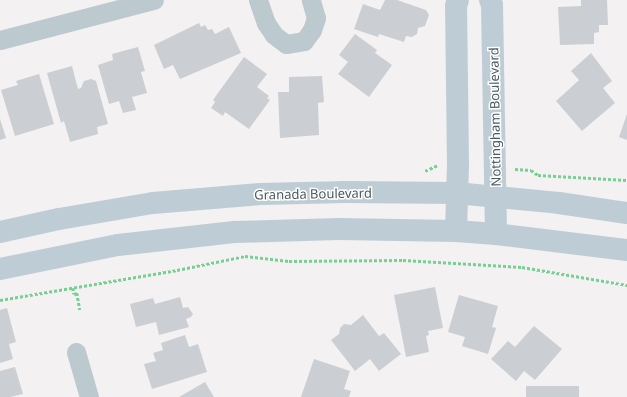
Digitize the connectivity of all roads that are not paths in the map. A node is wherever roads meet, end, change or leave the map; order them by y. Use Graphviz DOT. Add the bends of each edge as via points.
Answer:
graph roads {
  1 [pos="154,0"];
  2 [pos="258,0"];
  3 [pos="311,0"];
  4 [pos="458,0"];
  5 [pos="490,0"];
  6 [pos="0,40"];
  7 [pos="456,193"];
  8 [pos="496,197"];
  9 [pos="627,213"];
  10 [pos="456,231"];
  11 [pos="0,232"];
  12 [pos="496,234"];
  13 [pos="627,250"];
  14 [pos="0,269"];
  15 [pos="76,352"];
  16 [pos="89,397"];
  1 -- 6 [label="street"];
  2 -- 3 [label="street" via="266,23 274,35 286,44 304,41 312,30 316,18"];
  4 -- 7 [label="main road"];
  5 -- 8 [label="main road, Nottingham Boulevard"];
  7 -- 8 [label="main road, Granada Boulevard"];
  7 -- 10 [label="main road"];
  7 -- 11 [label="main road, Granada Boulevard" via="269,194 153,203"];
  8 -- 9 [label="main road, Granada Boulevard"];
  8 -- 12 [label="main road, Nottingham Boulevard"];
  10 -- 12 [label="main road"];
  10 -- 14 [label="main road" via="339,229 234,232 118,245"];
  12 -- 13 [label="main road"];
  15 -- 16 [label="street"];
}
